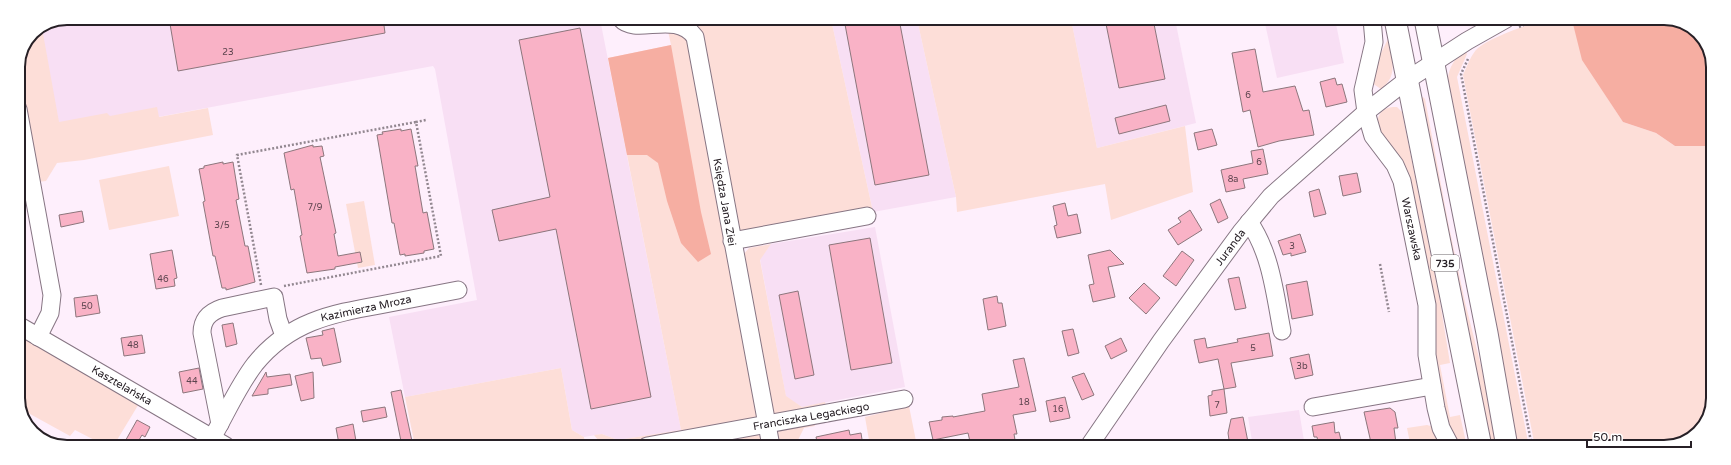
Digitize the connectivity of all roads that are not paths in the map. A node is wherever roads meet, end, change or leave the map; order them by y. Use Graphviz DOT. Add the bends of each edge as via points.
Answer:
graph roads {
  1 [pos="676,25"];
  2 [pos="1373,25"];
  3 [pos="1396,25"];
  4 [pos="1432,25"];
  5 [pos="1496,25"];
  6 [pos="1433,62"];
  7 [pos="1407,80"];
  8 [pos="1366,112"];
  9 [pos="25,147"];
  10 [pos="866,216"];
  11 [pos="1249,222"];
  12 [pos="732,241"];
  13 [pos="458,290"];
  14 [pos="25,329"];
  15 [pos="1282,331"];
  16 [pos="284,336"];
  17 [pos="38,337"];
  18 [pos="1432,386"];
  19 [pos="904,399"];
  20 [pos="1312,407"];
  21 [pos="767,424"];
  22 [pos="219,436"];
  23 [pos="680,440"];
  24 [pos="770,440"];
  25 [pos="1094,440"];
  26 [pos="1448,440"];
  27 [pos="1480,440"];
  28 [pos="1506,440"];
  1 -- 12 [label="street, Księdza Jana Ziei" via="690,31 694,37"];
  2 -- 8 [label="street, Warszawska" via="1374,42 1363,90"];
  3 -- 7 [label="main road, 735"];
  4 -- 6 [label="main road, 735"];
  5 -- 6 [label="street, Juranda"];
  6 -- 7 [label="street, Juranda"];
  6 -- 28 [label="main road, 735"];
  7 -- 8 [label="street, Juranda"];
  7 -- 27 [label="main road, 735"];
  8 -- 11 [label="street, Juranda" via="1276,191"];
  8 -- 18 [label="street, Warszawska" via="1373,136 1397,169 1405,193 1427,305 1427,355"];
  9 -- 17 [label="street" via="52,294 50,313"];
  10 -- 12 [label="street"];
  11 -- 15 [label="street" via="1257,233 1264,254"];
  11 -- 25 [label="street, Juranda" via="1161,341"];
  12 -- 21 [label="street, Księdza Jana Ziei"];
  13 -- 16 [label="street, Kazimierza Mroza" via="337,313 316,319"];
  14 -- 17 [label="street, Kasztelańska"];
  16 -- 22 [label="street, Kazimierza Mroza" via="255,364"];
  16 -- 22 [label="street" via="272,291 222,308 210,314 203,323 203,339"];
  17 -- 22 [label="street, Kasztelańska"];
  18 -- 20 [label="street"];
  18 -- 26 [label="street, Warszawska" via="1440,424"];
  19 -- 21 [label="street, Franciszka Legackiego"];
  21 -- 23 [label="street, Franciszka Legackiego"];
  21 -- 24 [label="street, Księdza Jana Ziei"];
}
